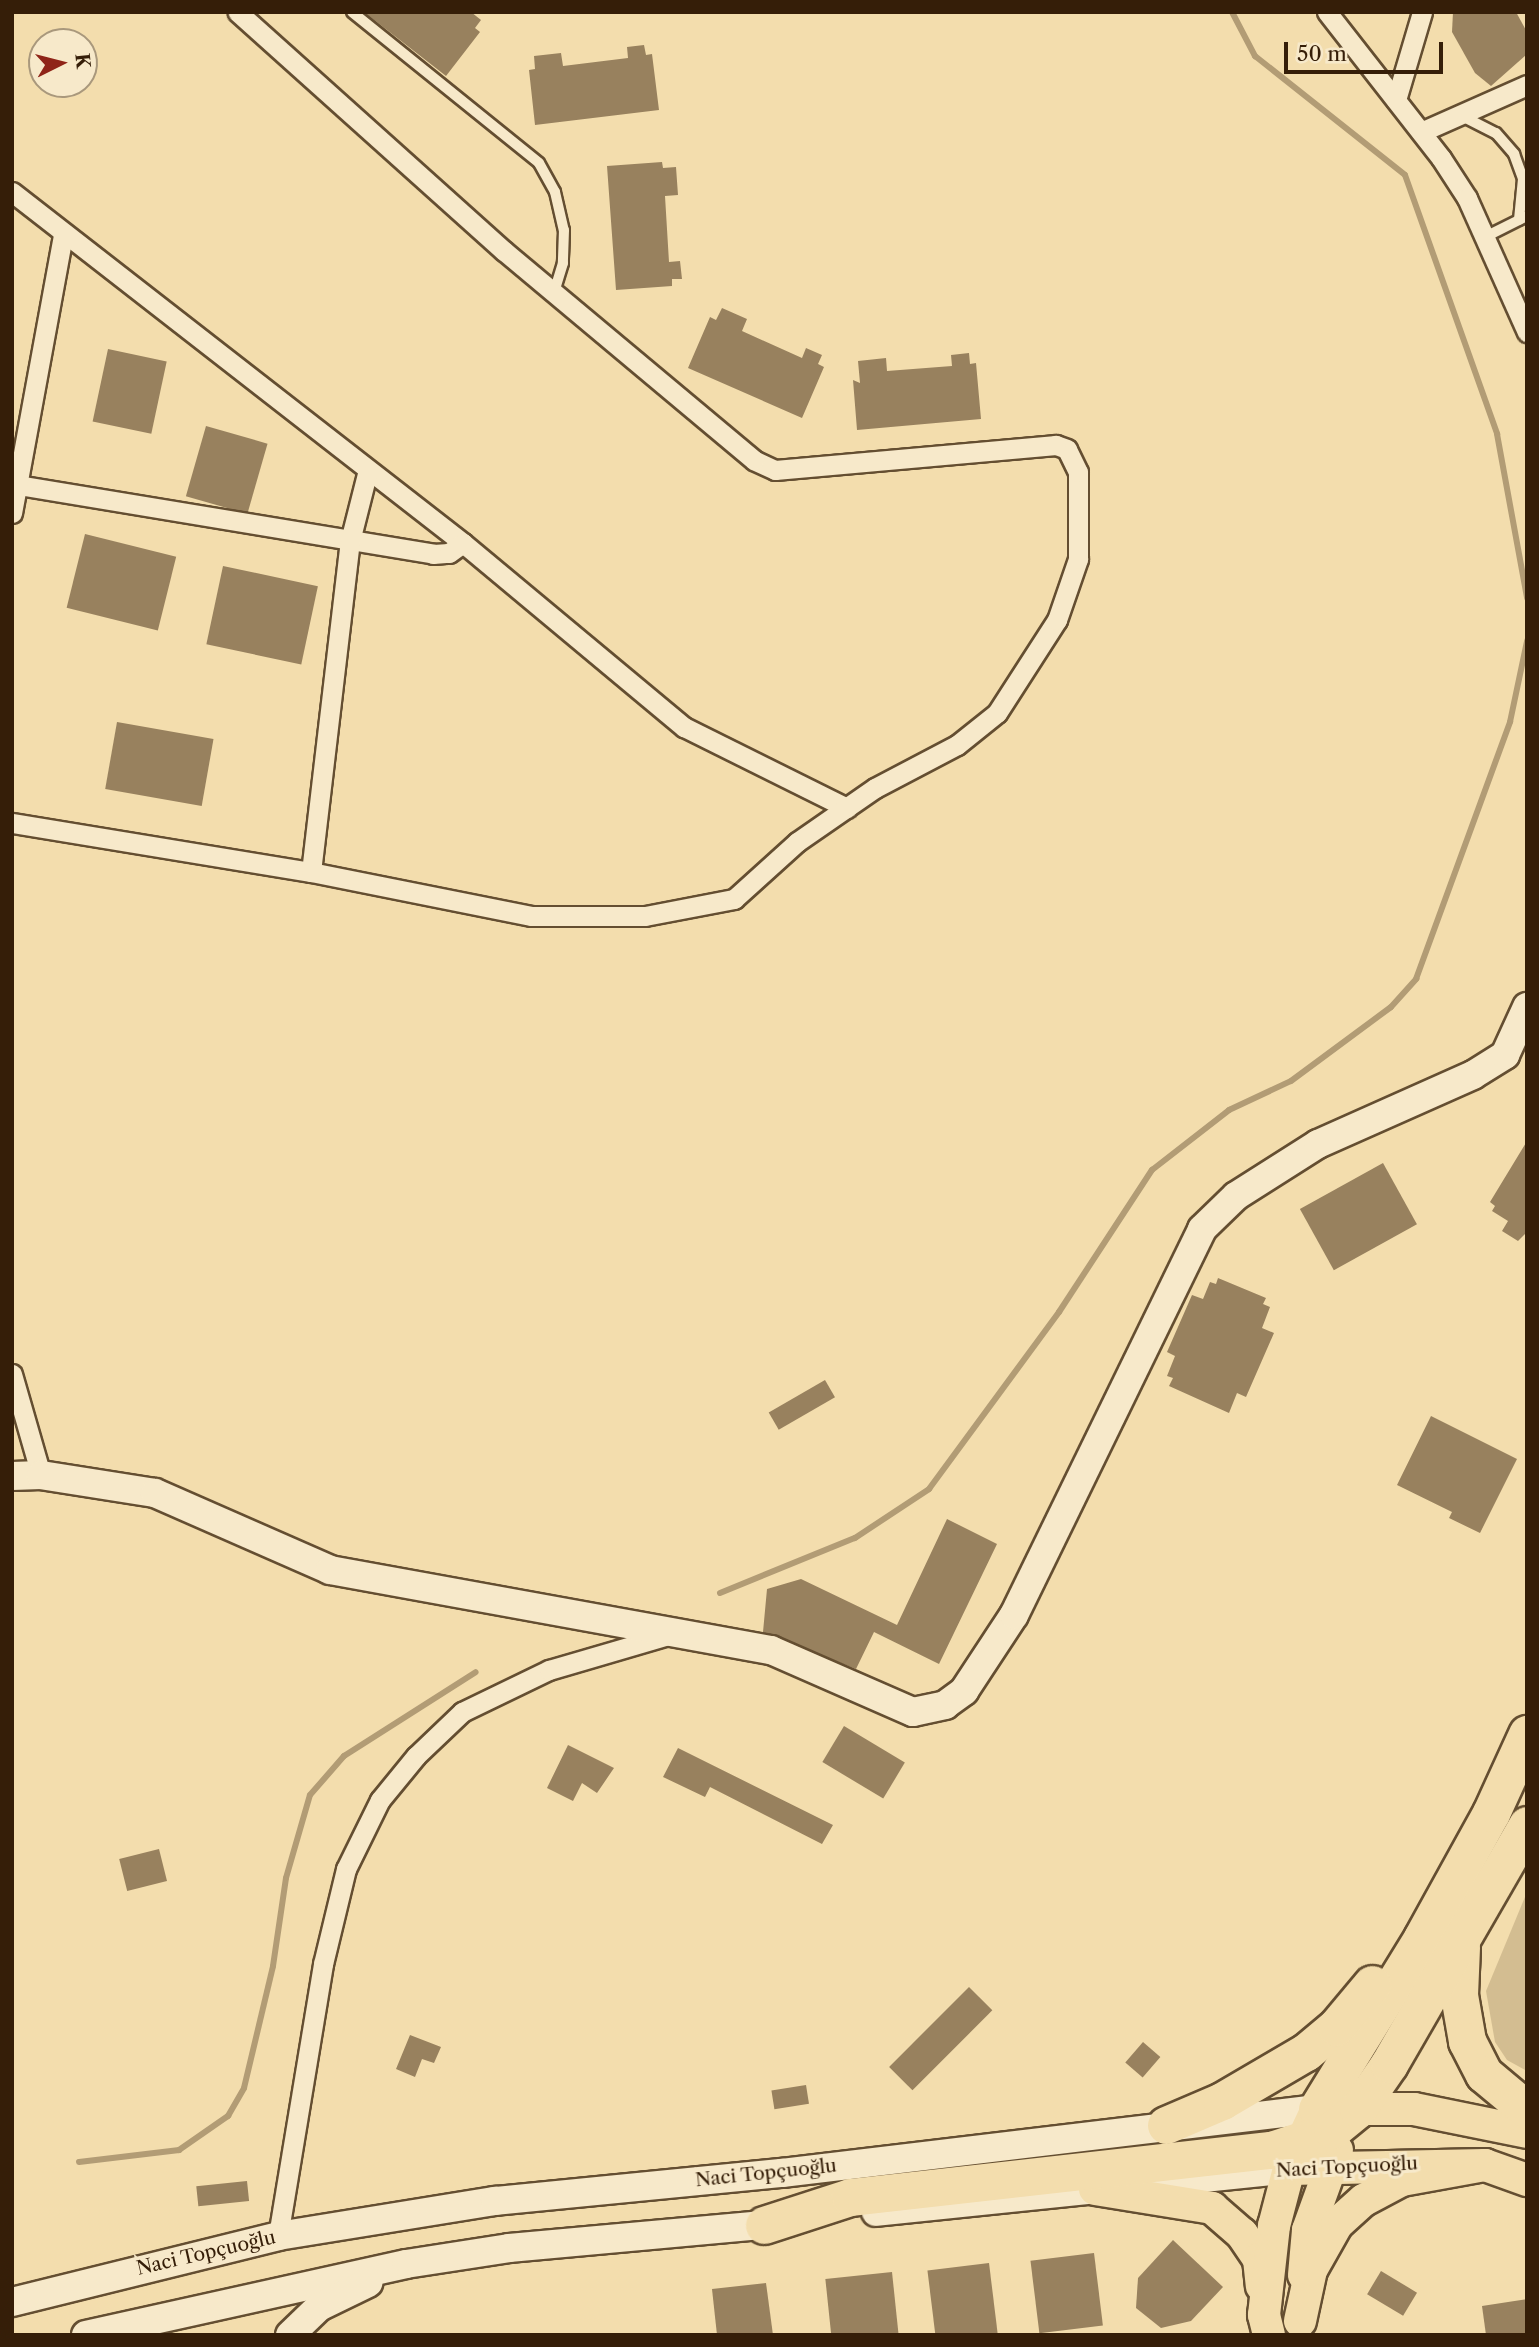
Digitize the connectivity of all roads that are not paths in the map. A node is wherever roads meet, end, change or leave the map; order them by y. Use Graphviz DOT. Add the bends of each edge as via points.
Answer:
graph roads {
  1 [pos="238,12"];
  2 [pos="352,12"];
  3 [pos="1327,12"];
  4 [pos="1422,12"];
  5 [pos="1527,85"];
  6 [pos="1396,100"];
  7 [pos="1458,116"];
  8 [pos="1421,132"];
  9 [pos="12,192"];
  10 [pos="1523,218"];
  11 [pos="63,236"];
  12 [pos="1485,237"];
  13 [pos="554,293"];
  14 [pos="1527,331"];
  15 [pos="368,470"];
  16 [pos="15,485"];
  17 [pos="12,513"];
  18 [pos="350,541"];
  19 [pos="463,543"];
  20 [pos="847,807"];
  21 [pos="12,823"];
  22 [pos="312,872"];
  23 [pos="1527,1007"];
  24 [pos="12,1374"];
  25 [pos="22,1446"];
  26 [pos="41,1475"];
  27 [pos="12,1476"];
  28 [pos="681,1632"];
  29 [pos="1527,1734"];
  30 [pos="1527,1825"];
  31 [pos="1422,1938"];
  32 [pos="1461,1944"];
  33 [pos="1358,2109"];
  34 [pos="1527,2110"];
  35 [pos="1166,2125"];
  36 [pos="1527,2132"];
  37 [pos="1309,2147"];
  38 [pos="1485,2165"];
  39 [pos="1527,2180"];
  40 [pos="1095,2189"];
  41 [pos="764,2225"];
  42 [pos="278,2236"];
  43 [pos="406,2264"];
  44 [pos="12,2302"];
  45 [pos="1267,2325"];
  46 [pos="1302,2328"];
  47 [pos="86,2335"];
  48 [pos="290,2335"];
  1 -- 13 [label="street"];
  2 -- 13 [label="lane" via="539,163 555,192 564,230 563,263"];
  3 -- 6 [label="street"];
  4 -- 6 [label="street"];
  5 -- 7 [label="street"];
  6 -- 8 [label="street"];
  7 -- 8 [label="street"];
  7 -- 10 [label="lane" via="1485,125 1514,154 1523,179"];
  8 -- 12 [label="street" via="1467,198"];
  9 -- 11 [label="street"];
  10 -- 12 [label="lane"];
  11 -- 15 [label="street"];
  11 -- 16 [label="street"];
  12 -- 14 [label="street"];
  13 -- 20 [label="street" via="754,460 775,470 1056,445 1067,449 1078,472 1079,547 1057,620 997,713 957,745"];
  15 -- 18 [label="street"];
  15 -- 19 [label="street"];
  16 -- 17 [label="street"];
  16 -- 18 [label="street"];
  18 -- 19 [label="street" via="442,554"];
  18 -- 22 [label="street"];
  19 -- 20 [label="street" via="684,727"];
  20 -- 22 [label="street" via="797,842 734,899 645,916 531,916"];
  21 -- 22 [label="street"];
  23 -- 28 [label="main road" via="1505,1055 1473,1075 1318,1144 1236,1196 1202,1229 1014,1615 964,1692 945,1705 913,1712 771,1650"];
  24 -- 25 [label="street"];
  25 -- 26 [label="street"];
  26 -- 27 [label="main road"];
  26 -- 28 [label="main road" via="155,1493 330,1570"];
  28 -- 42 [label="street" via="549,1670 462,1712 416,1756 380,1800 346,1869 323,1964"];
  29 -- 31 [label="highway" via="1491,1813"];
  30 -- 32 [label="highway"];
  31 -- 35 [label="highway" via="1306,2052 1222,2101"];
  31 -- 37 [label="highway"];
  32 -- 33 [label="highway"];
  32 -- 34 [label="highway" via="1459,1995 1467,2041 1484,2074"];
  33 -- 36 [label="main road" via="1414,2109"];
  33 -- 37 [label="highway"];
  35 -- 37 [label="main road, Naci Topçuoğlu"];
  35 -- 42 [label="main road, Naci Topçuoğlu" via="782,2173 495,2201"];
  37 -- 38 [label="main road, Naci Topçuoğlu"];
  37 -- 40 [label="main road, Naci Topçuoğlu"];
  37 -- 41 [label="highway" via="850,2197"];
  37 -- 45 [label="main road" via="1274,2226"];
  37 -- 46 [label="main road"];
  38 -- 39 [label="main road, Naci Topçuoğlu"];
  38 -- 46 [label="main road" via="1402,2180 1364,2200 1337,2224 1311,2270"];
  40 -- 41 [label="main road, Naci Topçuoğlu"];
  40 -- 45 [label="main road" via="1212,2208 1242,2234 1259,2259"];
  41 -- 43 [label="main road, Naci Topçuoğlu" via="509,2248"];
  42 -- 44 [label="main road, Naci Topçuoğlu"];
  43 -- 47 [label="main road, Naci Topçuoğlu"];
  43 -- 48 [label="main road" via="319,2307"];
}
